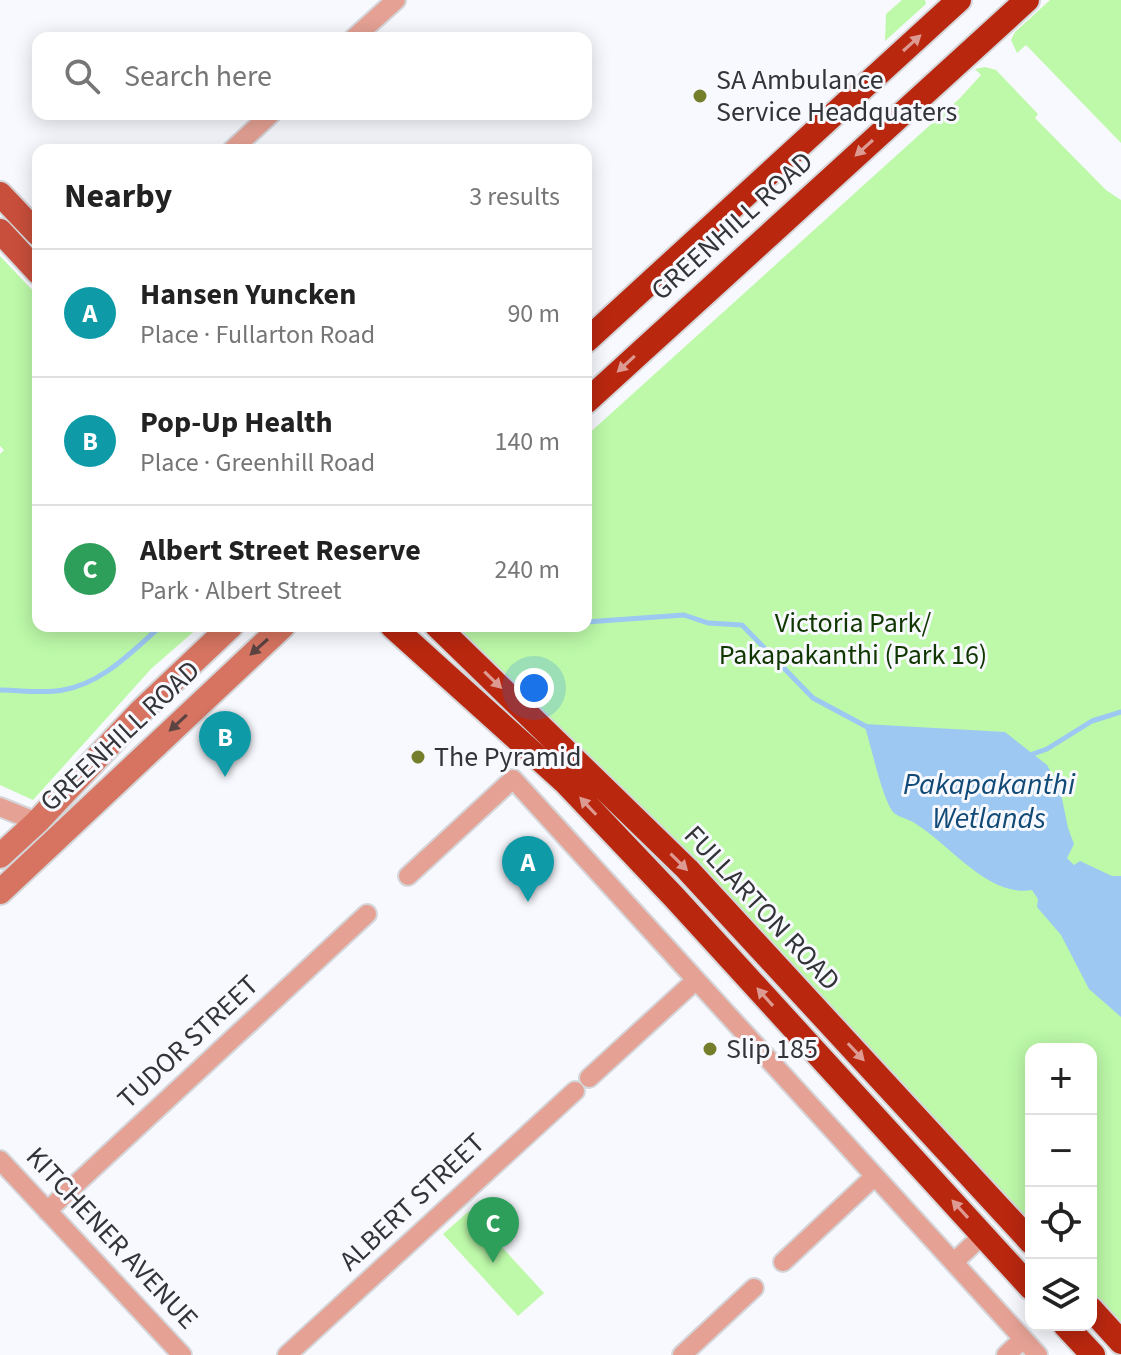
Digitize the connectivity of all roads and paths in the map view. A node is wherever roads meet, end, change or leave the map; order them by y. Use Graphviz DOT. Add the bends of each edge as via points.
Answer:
graph roads {
  1 [pos="396,0"];
  2 [pos="1027,0"];
  3 [pos="949,3"];
  4 [pos="361,32"];
  5 [pos="264,120"];
  6 [pos="238,144"];
  7 [pos="0,194"];
  8 [pos="32,228"];
  9 [pos="0,231"];
  10 [pos="32,266"];
  11 [pos="592,335"];
  12 [pos="592,397"];
  13 [pos="225,632"];
  14 [pos="277,632"];
  15 [pos="399,632"];
  16 [pos="443,632"];
  17 [pos="1,807"];
  18 [pos="37,822"];
  19 [pos="0,856"];
  20 [pos="408,876"];
  21 [pos="0,892"];
  22 [pos="367,914"];
  23 [pos="695,981"];
  24 [pos="0,1160"];
  25 [pos="875,1176"];
  26 [pos="47,1211"];
  27 [pos="1005,1213"];
  28 [pos="983,1235"];
  29 [pos="1025,1235"];
  30 [pos="783,1262"];
  31 [pos="954,1262"];
  32 [pos="1025,1281"];
  33 [pos="754,1288"];
  34 [pos="1097,1316"];
  35 [pos="1071,1331"];
  36 [pos="1023,1339"];
  37 [pos="1121,1342"];
  38 [pos="182,1355"];
  39 [pos="287,1355"];
  40 [pos="682,1355"];
  41 [pos="1006,1355"];
  42 [pos="1038,1355"];
  43 [pos="1093,1355"];
  1 -- 4 [label="street"];
  2 -- 12 [label="highway, GREENHILL ROAD, one-way"];
  11 -- 3 [label="highway, GREENHILL ROAD, one-way"];
  5 -- 6 [label="street"];
  7 -- 8 [label="main road"];
  9 -- 10 [label="main road"];
  13 -- 18 [label="main road, GREENHILL ROAD" via="140,712"];
  14 -- 21 [label="main road, GREENHILL ROAD, one-way"];
  28 -- 15 [label="highway, FULLARTON ROAD, one-way" via="565,782"];
  16 -- 27 [label="highway, FULLARTON ROAD, one-way" via="687,869"];
  17 -- 18 [label="street"];
  18 -- 19 [label="main road, GREENHILL ROAD"];
  20 -- 23 [label="street" via="513,779"];
  22 -- 26 [label="street, TUDOR STREET"];
  23 -- 25 [label="street"];
  23 -- 39 [label="street, ALBERT STREET"];
  24 -- 26 [label="street, KITCHENER AVENUE"];
  25 -- 30 [label="street"];
  25 -- 31 [label="street"];
  26 -- 38 [label="street, KITCHENER AVENUE"];
  27 -- 28 [label="highway"];
  27 -- 29 [label="highway, FULLARTON ROAD"];
  28 -- 31 [label="street"];
  28 -- 32 [label="highway, FULLARTON ROAD"];
  31 -- 36 [label="street"];
  33 -- 40 [label="street"];
  34 -- 37 [label="highway"];
  35 -- 43 [label="highway"];
  36 -- 41 [label="street"];
  36 -- 42 [label="street"];
}
